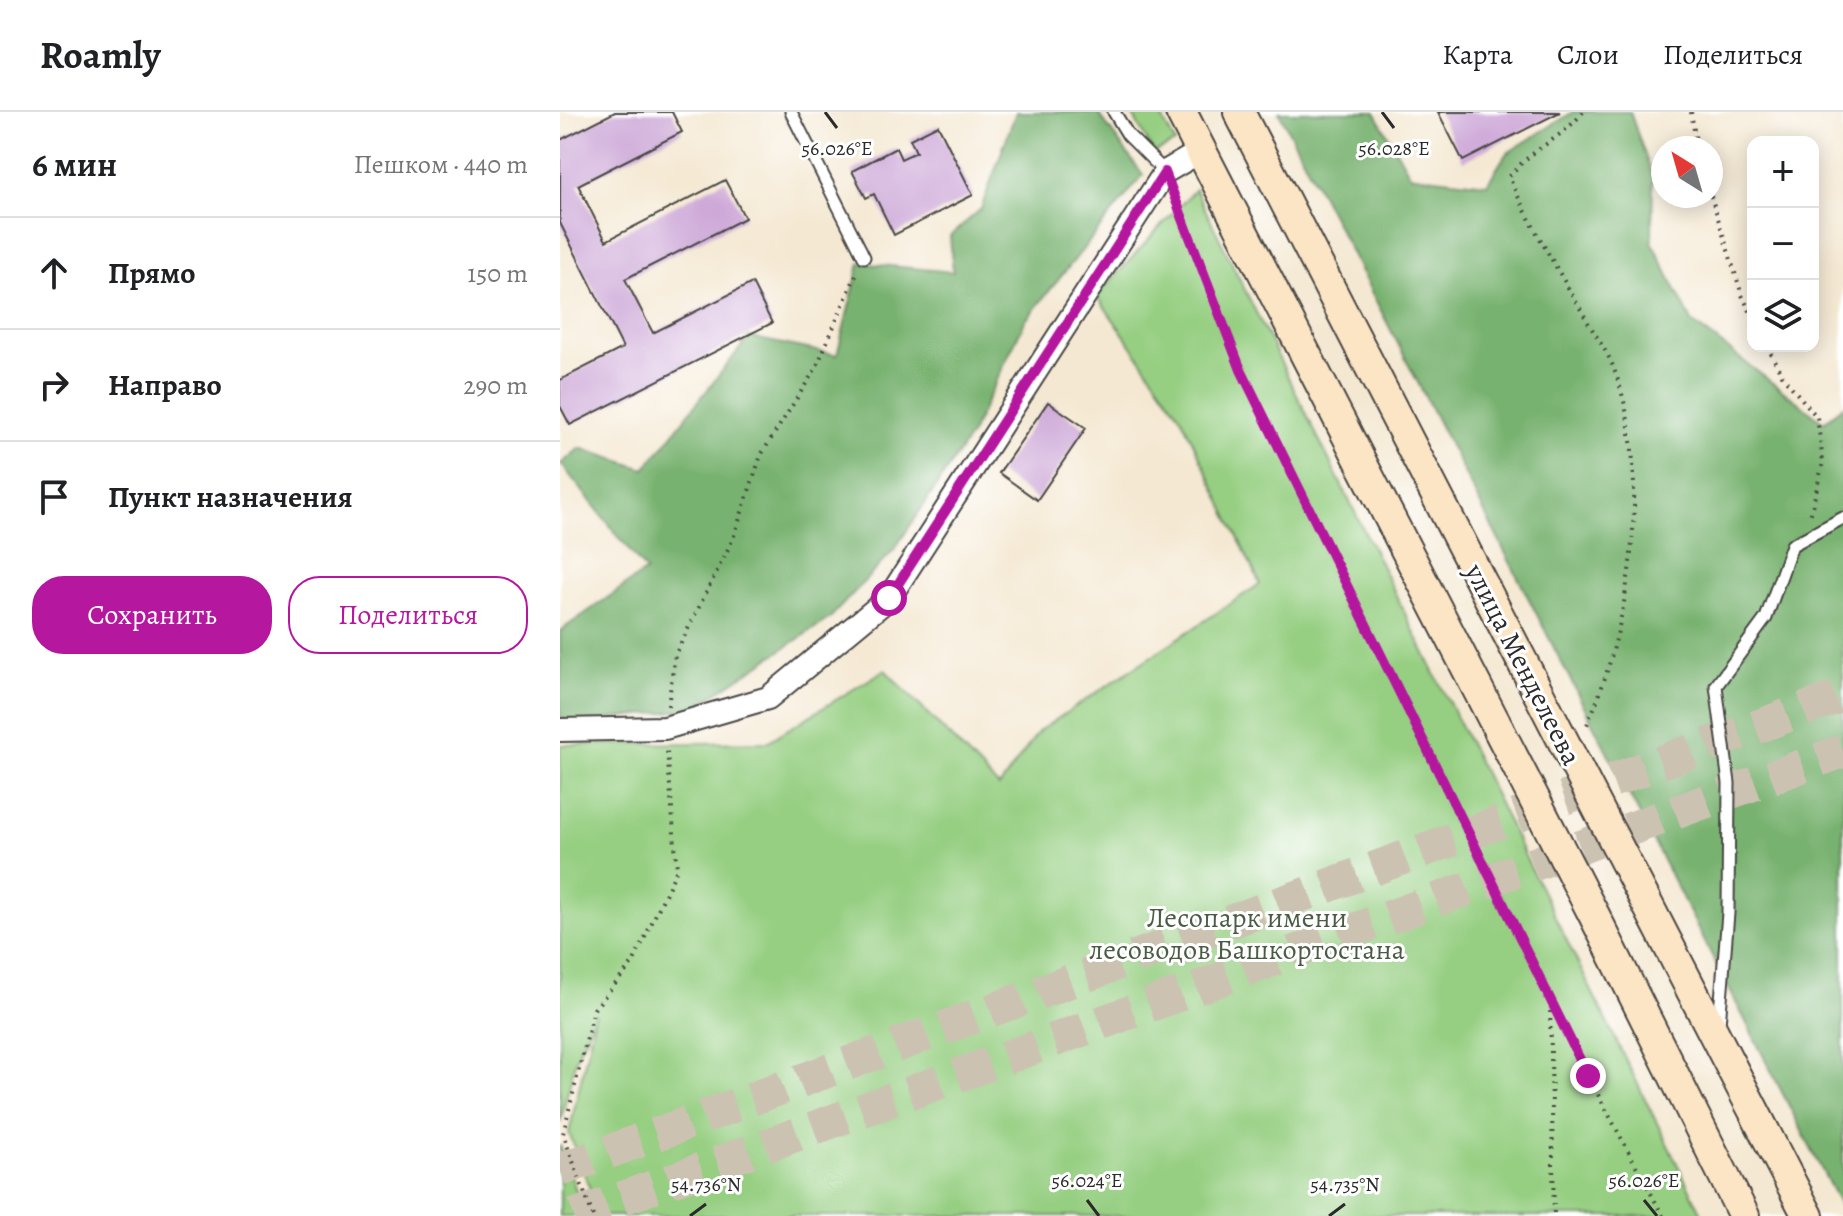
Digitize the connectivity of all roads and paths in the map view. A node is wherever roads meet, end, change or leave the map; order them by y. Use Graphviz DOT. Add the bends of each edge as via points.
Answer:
graph roads {
  1 [pos="791,112"];
  2 [pos="1114,112"];
  3 [pos="1181,112"];
  4 [pos="1239,112"];
  5 [pos="1583,112"];
  6 [pos="1691,112"];
  7 [pos="1695,136"];
  8 [pos="1201,151"];
  9 [pos="1165,172"];
  10 [pos="1715,208"];
  11 [pos="864,257"];
  12 [pos="1747,305"];
  13 [pos="1770,352"];
  14 [pos="1843,518"];
  15 [pos="1805,538"];
  16 [pos="560,730"];
  17 [pos="1583,735"];
  18 [pos="1550,1000"];
  19 [pos="1718,1042"];
  20 [pos="1554,1216"];
  21 [pos="1663,1216"];
  22 [pos="1744,1216"];
  23 [pos="1808,1216"];
  1 -- 11 [label="lane"];
  2 -- 9 [label="lane" via="1128,135"];
  3 -- 8 [label="main road, улица Менделеева"];
  4 -- 19 [label="main road, улица Менделеева"];
  5 -- 17 [label="path" via="1573,125 1525,157 1509,177 1529,223 1612,364 1634,443 1634,526 1622,603 1602,693"];
  6 -- 7 [label="path"];
  8 -- 9 [label="street"];
  8 -- 22 [label="main road, улица Менделеева"];
  9 -- 16 [label="street" via="889,598 768,698 665,728"];
  9 -- 18 [label="path" via="1241,370"];
  10 -- 12 [label="path"];
  13 -- 15 [label="path" via="1783,377 1817,417 1823,462"];
  14 -- 15 [label="lane"];
  15 -- 19 [label="lane" via="1792,545 1766,618 1716,686 1729,783 1728,913"];
  18 -- 20 [label="path"];
  18 -- 21 [label="path"];
  19 -- 23 [label="main road, улица Менделеева"];
}
